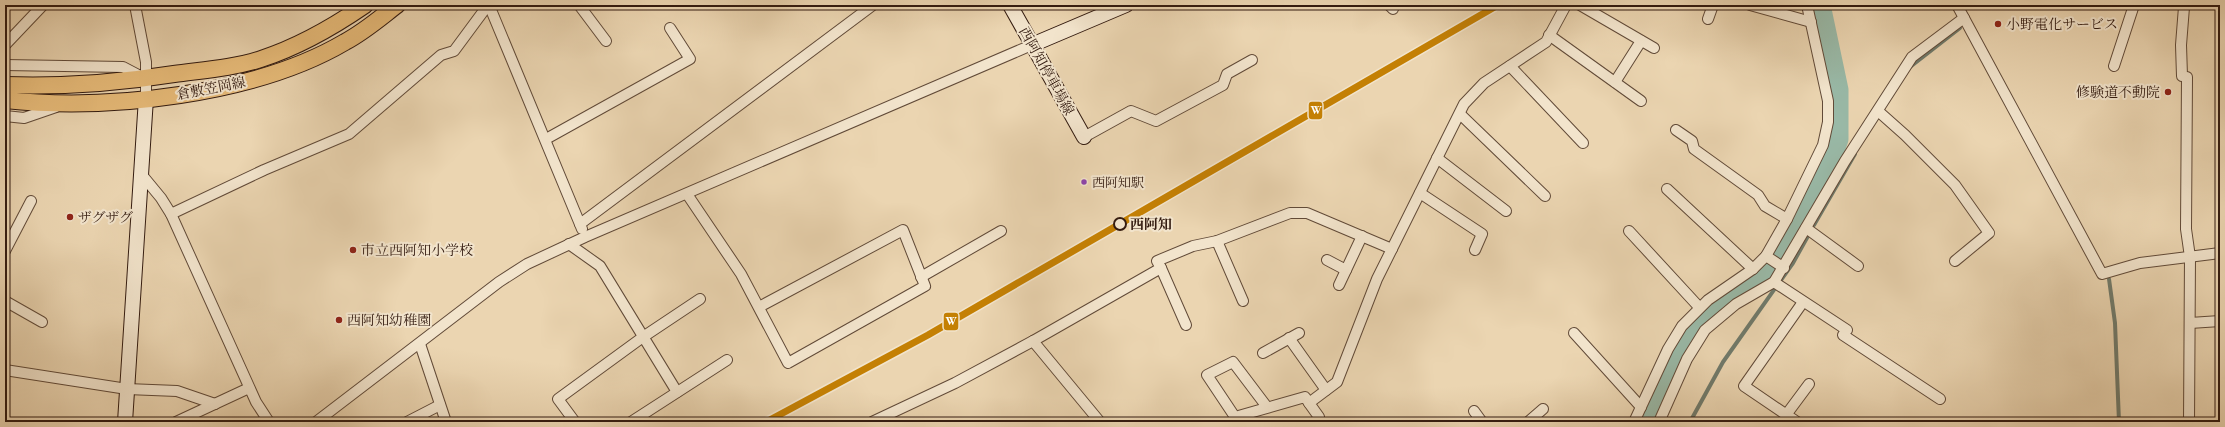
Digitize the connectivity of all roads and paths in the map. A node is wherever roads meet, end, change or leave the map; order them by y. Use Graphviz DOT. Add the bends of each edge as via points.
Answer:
graph roads {
  1 [pos="42,5"];
  2 [pos="135,5"];
  3 [pos="365,5"];
  4 [pos="397,5"];
  5 [pos="489,5"];
  6 [pos="579,5"];
  7 [pos="873,5"];
  8 [pos="1010,5"];
  9 [pos="1126,5"];
  10 [pos="1566,5"];
  11 [pos="1580,5"];
  12 [pos="1713,5"];
  13 [pos="1750,5"];
  14 [pos="1807,5"];
  15 [pos="1957,5"];
  16 [pos="2134,5"];
  17 [pos="2184,7"];
  18 [pos="1964,18"];
  19 [pos="1708,19"];
  20 [pos="1811,22"];
  21 [pos="670,28"];
  22 [pos="1549,35"];
  23 [pos="606,41"];
  24 [pos="1641,41"];
  25 [pos="1034,44"];
  26 [pos="5,45"];
  27 [pos="1654,48"];
  28 [pos="1252,60"];
  29 [pos="5,65"];
  30 [pos="1510,66"];
  31 [pos="2114,66"];
  32 [pos="146,79"];
  33 [pos="1615,82"];
  34 [pos="5,85"];
  35 [pos="146,98"];
  36 [pos="5,100"];
  37 [pos="1640,101"];
  38 [pos="66,104"];
  39 [pos="1880,113"];
  40 [pos="1460,114"];
  41 [pos="5,116"];
  42 [pos="1676,130"];
  43 [pos="1084,137"];
  44 [pos="546,139"];
  45 [pos="1583,143"];
  46 [pos="1438,158"];
  47 [pos="142,176"];
  48 [pos="1667,189"];
  49 [pos="1420,193"];
  50 [pos="687,194"];
  51 [pos="1544,196"];
  52 [pos="31,201"];
  53 [pos="1506,211"];
  54 [pos="171,214"];
  55 [pos="1787,219"];
  56 [pos="580,224"];
  57 [pos="1806,228"];
  58 [pos="1000,231"];
  59 [pos="1629,231"];
  60 [pos="1362,236"];
  61 [pos="585,237"];
  62 [pos="1217,241"];
  63 [pos="570,244"];
  64 [pos="1392,249"];
  65 [pos="1475,250"];
  66 [pos="5,251"];
  67 [pos="2220,253"];
  68 [pos="1768,257"];
  69 [pos="2190,257"];
  70 [pos="1327,260"];
  71 [pos="1955,261"];
  72 [pos="1858,266"];
  73 [pos="1782,267"];
  74 [pos="1160,268"];
  75 [pos="1753,269"];
  76 [pos="1346,270"];
  77 [pos="921,276"];
  78 [pos="1777,284"];
  79 [pos="1339,285"];
  80 [pos="700,299"];
  81 [pos="5,300"];
  82 [pos="1243,301"];
  83 [pos="1803,302"];
  84 [pos="758,307"];
  85 [pos="1699,307"];
  86 [pos="2220,321"];
  87 [pos="42,322"];
  88 [pos="2190,323"];
  89 [pos="1186,325"];
  90 [pos="1299,333"];
  91 [pos="1574,333"];
  92 [pos="643,337"];
  93 [pos="1289,338"];
  94 [pos="1033,341"];
  95 [pos="420,344"];
  96 [pos="1263,353"];
  97 [pos="727,360"];
  98 [pos="5,370"];
  99 [pos="1809,384"];
  100 [pos="249,388"];
  101 [pos="127,389"];
  102 [pos="1326,390"];
  103 [pos="676,392"];
  104 [pos="1940,400"];
  105 [pos="1309,403"];
  106 [pos="214,404"];
  107 [pos="440,405"];
  108 [pos="1267,407"];
  109 [pos="1641,407"];
  110 [pos="1543,409"];
  111 [pos="1474,411"];
  112 [pos="1786,415"];
  113 [pos="125,422"];
  114 [pos="176,422"];
  115 [pos="269,422"];
  116 [pos="316,422"];
  117 [pos="407,422"];
  118 [pos="446,422"];
  119 [pos="575,422"];
  120 [pos="630,422"];
  121 [pos="872,422"];
  122 [pos="1100,422"];
  123 [pos="1317,422"];
  124 [pos="1482,422"];
  125 [pos="1528,422"];
  126 [pos="1634,422"];
  127 [pos="1659,422"];
  128 [pos="1797,422"];
  129 [pos="2189,422"];
  1 -- 26 [label="street"];
  2 -- 32 [label="street" via="146,62"];
  3 -- 32 [label="main road, 倉敷笠岡線" via="296,45 260,59 224,68"];
  4 -- 35 [label="main road, 倉敷笠岡線" via="345,42 299,64 252,80 199,92"];
  5 -- 44 [label="street"];
  5 -- 54 [label="street" via="454,51 442,55 349,134 264,170"];
  6 -- 23 [label="street"];
  7 -- 56 [label="street"];
  8 -- 25 [label="street, 西阿知停車場線"];
  9 -- 25 [label="street"];
  10 -- 22 [label="street"];
  11 -- 24 [label="street"];
  12 -- 19 [label="street"];
  13 -- 20 [label="street"];
  14 -- 20 [label="street"];
  15 -- 18 [label="street"];
  16 -- 31 [label="street"];
  17 -- 69 [label="street" via="2181,45 2185,76 2186,229"];
  18 -- 39 [label="street" via="1912,57"];
  18 -- 69 [label="street" via="2102,274 2140,263"];
  20 -- 55 [label="street" via="1828,101 1828,122 1823,144"];
  21 -- 44 [label="street" via="690,59"];
  22 -- 30 [label="street" via="1546,42"];
  22 -- 33 [label="street"];
  24 -- 27 [label="street"];
  24 -- 33 [label="street"];
  25 -- 43 [label="street, 西阿知停車場線"];
  25 -- 50 [label="street"];
  28 -- 43 [label="street" via="1227,74 1223,85 1156,121 1132,111"];
  29 -- 32 [label="street" via="123,66"];
  30 -- 40 [label="street" via="1474,92"];
  30 -- 45 [label="street"];
  32 -- 34 [label="main road, 倉敷笠岡線" via="93,85"];
  32 -- 35 [label="street"];
  33 -- 37 [label="street"];
  35 -- 38 [label="main road, 倉敷笠岡線"];
  35 -- 47 [label="street"];
  36 -- 38 [label="main road, 倉敷笠岡線"];
  38 -- 41 [label="street" via="24,118"];
  39 -- 57 [label="street" via="1841,168"];
  39 -- 71 [label="street" via="1955,185 1989,233"];
  40 -- 46 [label="street"];
  40 -- 51 [label="street"];
  42 -- 55 [label="street" via="1692,141 1694,149 1758,195 1765,206"];
  44 -- 56 [label="street"];
  46 -- 49 [label="street"];
  46 -- 53 [label="street"];
  47 -- 54 [label="street"];
  47 -- 101 [label="street"];
  48 -- 75 [label="street"];
  49 -- 64 [label="street"];
  49 -- 65 [label="street" via="1482,234"];
  50 -- 61 [label="street"];
  50 -- 84 [label="street" via="741,274"];
  52 -- 66 [label="street"];
  54 -- 100 [label="street"];
  55 -- 68 [label="street"];
  56 -- 61 [label="street"];
  57 -- 72 [label="street"];
  57 -- 73 [label="street"];
  58 -- 77 [label="street"];
  59 -- 85 [label="street"];
  60 -- 62 [label="street" via="1306,212 1290,213"];
  60 -- 64 [label="street"];
  60 -- 76 [label="street"];
  61 -- 63 [label="street"];
  62 -- 74 [label="street" via="1193,246 1157,261"];
  62 -- 82 [label="street"];
  63 -- 92 [label="street" via="600,266"];
  63 -- 95 [label="street" via="527,264 499,282"];
  64 -- 102 [label="street" via="1377,279 1337,382"];
  67 -- 69 [label="street"];
  68 -- 73 [label="street"];
  68 -- 75 [label="street"];
  69 -- 88 [label="street"];
  70 -- 76 [label="street"];
  73 -- 78 [label="street"];
  74 -- 89 [label="street"];
  74 -- 94 [label="street"];
  75 -- 85 [label="street"];
  76 -- 79 [label="street"];
  77 -- 84 [label="street" via="903,230"];
  77 -- 84 [label="street" via="925,286 788,363"];
  78 -- 83 [label="street"];
  78 -- 127 [label="street" via="1736,304 1705,330 1687,359"];
  80 -- 92 [label="street"];
  81 -- 87 [label="street"];
  83 -- 104 [label="street" via="1847,330 1843,335"];
  83 -- 112 [label="street" via="1744,386"];
  85 -- 109 [label="street" via="1675,338"];
  86 -- 88 [label="street"];
  88 -- 129 [label="street"];
  90 -- 93 [label="street"];
  91 -- 109 [label="street"];
  92 -- 103 [label="street"];
  92 -- 119 [label="street" via="558,399"];
  93 -- 96 [label="street"];
  93 -- 102 [label="street"];
  94 -- 121 [label="street"];
  94 -- 122 [label="street"];
  95 -- 107 [label="street"];
  95 -- 116 [label="street"];
  97 -- 103 [label="street"];
  98 -- 101 [label="street"];
  99 -- 112 [label="street"];
  100 -- 106 [label="street"];
  100 -- 115 [label="street"];
  101 -- 106 [label="street" via="177,391"];
  101 -- 113 [label="street"];
  102 -- 105 [label="street"];
  103 -- 120 [label="street"];
  105 -- 108 [label="street" via="1306,397"];
  105 -- 123 [label="street" via="1319,417"];
  106 -- 114 [label="street"];
  107 -- 117 [label="street"];
  107 -- 118 [label="street"];
  108 -- 108 [label="street" via="1235,418 1207,375 1233,362"];
  109 -- 126 [label="street"];
  110 -- 125 [label="street"];
  111 -- 124 [label="street"];
  112 -- 128 [label="street"];
}
